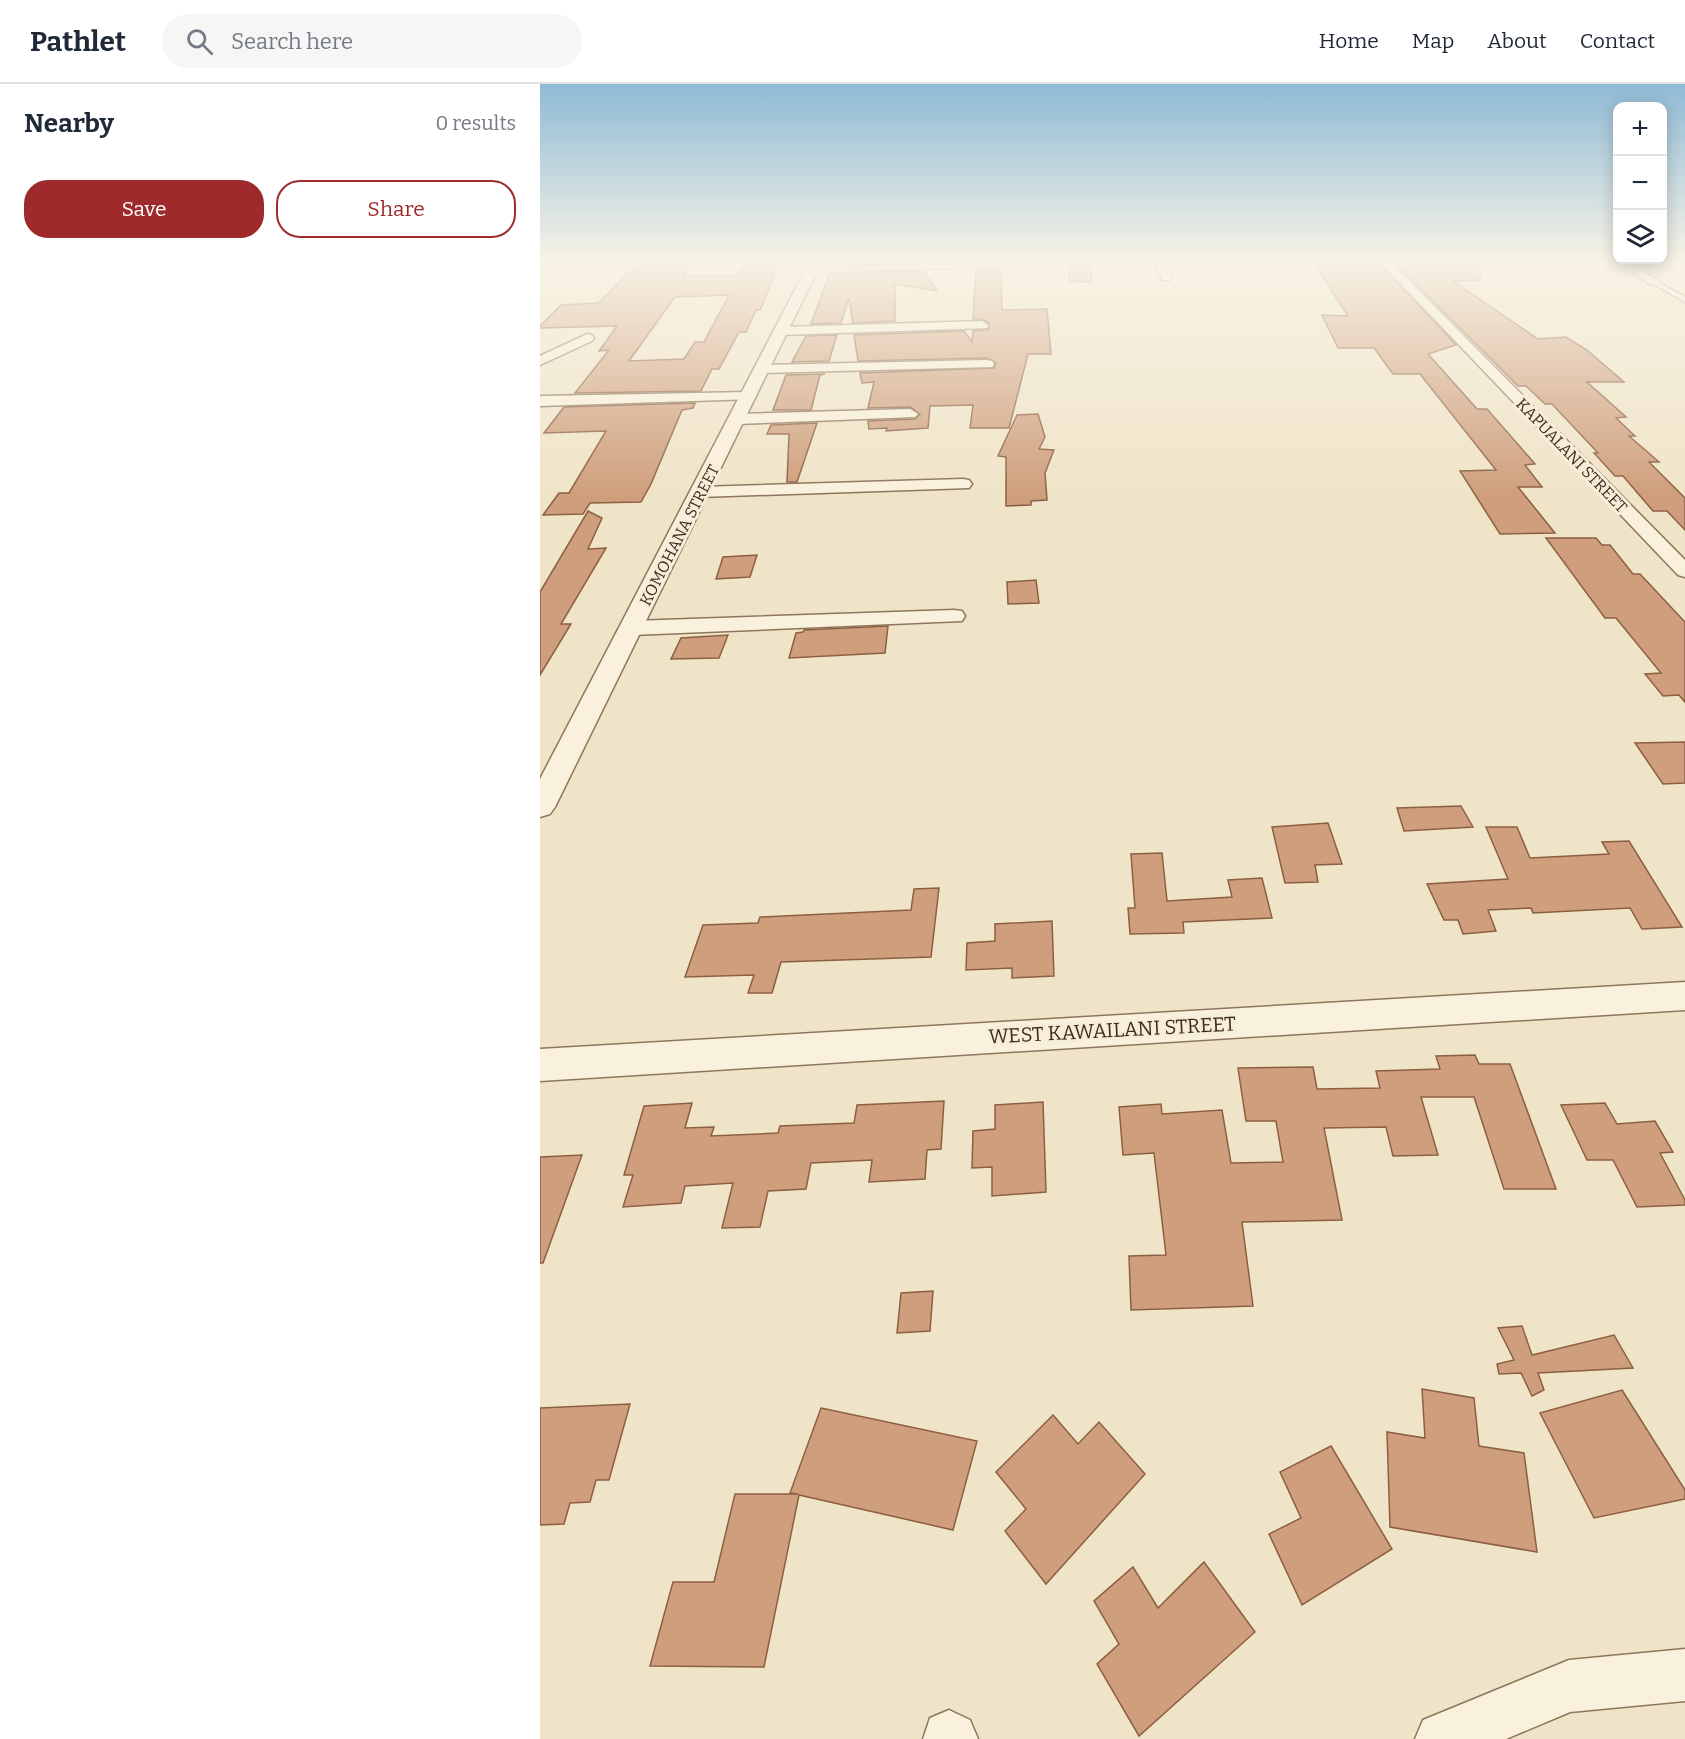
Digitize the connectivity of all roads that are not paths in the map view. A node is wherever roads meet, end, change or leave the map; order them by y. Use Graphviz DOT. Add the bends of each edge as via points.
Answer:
graph roads {
  1 [pos="587,338"];
  2 [pos="781,338"];
  3 [pos="1459,338"];
  4 [pos="540,362"];
  5 [pos="987,364"];
  6 [pos="763,369"];
  7 [pos="749,396"];
  8 [pos="540,401"];
  9 [pos="910,414"];
  10 [pos="738,419"];
  11 [pos="963,484"];
  12 [pos="700,492"];
  13 [pos="1685,571"];
  14 [pos="954,616"];
  15 [pos="632,628"];
  16 [pos="540,807"];
  17 [pos="1685,996"];
  18 [pos="540,1065"];
  19 [pos="1685,1675"];
  20 [pos="1442,1739"];
  1 -- 4 [label="street"];
  2 -- 6 [label="street, KOMOHANA STREET"];
  3 -- 13 [label="street, KAPUALANI STREET"];
  5 -- 6 [label="street"];
  6 -- 7 [label="street, KOMOHANA STREET"];
  7 -- 8 [label="street"];
  7 -- 10 [label="street, KOMOHANA STREET"];
  9 -- 10 [label="street"];
  10 -- 12 [label="street, KOMOHANA STREET"];
  11 -- 12 [label="street"];
  12 -- 15 [label="street, KOMOHANA STREET"];
  14 -- 15 [label="street"];
  15 -- 16 [label="street, KOMOHANA STREET"];
  17 -- 18 [label="street, WEST KAWAILANI STREET"];
  19 -- 20 [label="street" via="1569,1686"];
}
